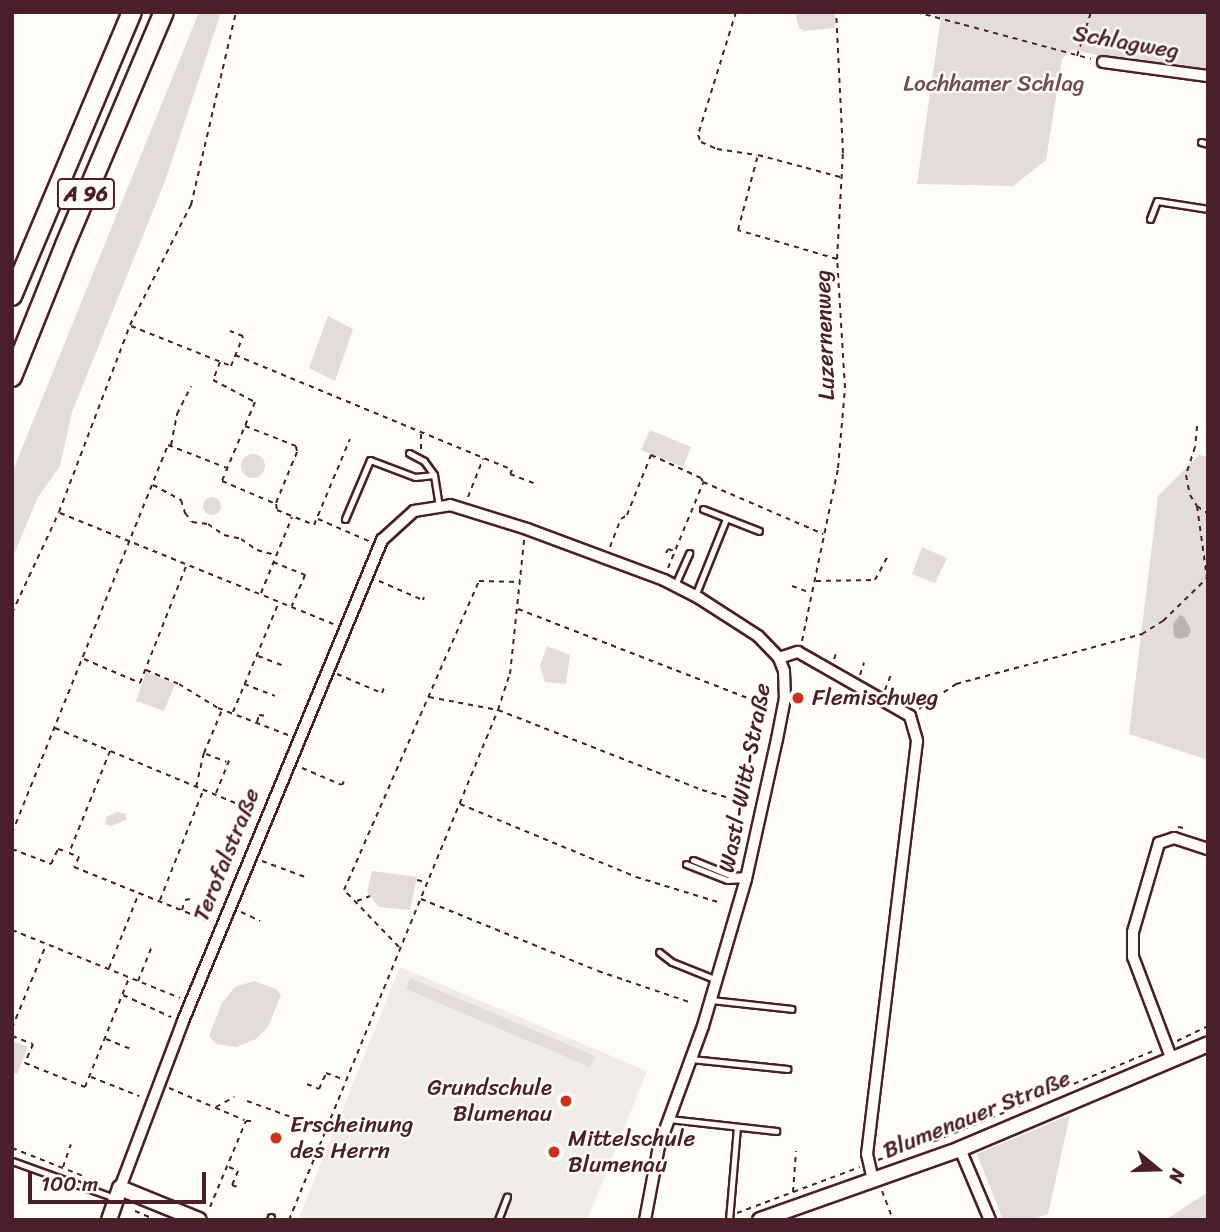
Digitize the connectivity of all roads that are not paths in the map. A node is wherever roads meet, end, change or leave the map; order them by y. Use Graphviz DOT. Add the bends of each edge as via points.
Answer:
graph roads {
  1 [pos="132,12"];
  2 [pos="164,12"];
  3 [pos="1103,61"];
  4 [pos="1208,76"];
  5 [pos="1208,209"];
  6 [pos="1150,219"];
  7 [pos="12,296"];
  8 [pos="12,377"];
  9 [pos="409,453"];
  10 [pos="434,475"];
  11 [pos="439,507"];
  12 [pos="704,509"];
  13 [pos="405,516"];
  14 [pos="345,519"];
  15 [pos="726,519"];
  16 [pos="759,531"];
  17 [pos="689,553"];
  18 [pos="675,585"];
  19 [pos="695,596"];
  20 [pos="779,658"];
  21 [pos="1208,849"];
  22 [pos="693,860"];
  23 [pos="686,864"];
  24 [pos="746,877"];
  25 [pos="659,952"];
  26 [pos="717,980"];
  27 [pos="711,1000"];
  28 [pos="792,1009"];
  29 [pos="1208,1044"];
  30 [pos="691,1059"];
  31 [pos="1172,1060"];
  32 [pos="787,1069"];
  33 [pos="669,1119"];
  34 [pos="737,1126"];
  35 [pos="776,1131"];
  36 [pos="960,1149"];
  37 [pos="12,1161"];
  38 [pos="873,1181"];
  39 [pos="118,1193"];
  40 [pos="507,1197"];
  41 [pos="784,1216"];
  42 [pos="729,1218"];
  43 [pos="109,1220"];
  44 [pos="199,1220"];
  45 [pos="498,1220"];
  46 [pos="645,1220"];
  47 [pos="760,1220"];
  48 [pos="990,1220"];
  1 -- 7 [label="highway, A 96"];
  2 -- 8 [label="highway, A 96"];
  3 -- 4 [label="street, Schlagweg"];
  5 -- 6 [label="lane" via="1157,201"];
  9 -- 10 [label="lane"];
  10 -- 11 [label="lane"];
  10 -- 14 [label="lane" via="415,477 370,460"];
  11 -- 13 [label="street, Wastl-Witt-Straße"];
  11 -- 18 [label="street, Wastl-Witt-Straße" via="450,505 527,529"];
  12 -- 15 [label="lane"];
  13 -- 39 [label="street, Terofalstraße" via="380,546 367,576 191,1002"];
  15 -- 16 [label="lane"];
  15 -- 19 [label="lane"];
  17 -- 18 [label="lane"];
  18 -- 19 [label="street, Wastl-Witt-Straße"];
  19 -- 20 [label="street, Wastl-Witt-Straße" via="758,636"];
  20 -- 24 [label="street, Wastl-Witt-Straße" via="785,698"];
  20 -- 38 [label="street" via="798,652 910,716 917,741 868,1164"];
  21 -- 31 [label="street" via="1174,838 1159,843 1133,932 1133,957"];
  22 -- 24 [label="lane"];
  23 -- 24 [label="lane" via="727,880"];
  24 -- 26 [label="street, Wastl-Witt-Straße"];
  25 -- 26 [label="lane"];
  26 -- 27 [label="street, Wastl-Witt-Straße"];
  27 -- 28 [label="lane"];
  27 -- 30 [label="street, Wastl-Witt-Straße"];
  29 -- 31 [label="street, Blumenauer Straße"];
  30 -- 32 [label="lane"];
  30 -- 33 [label="street, Wastl-Witt-Straße"];
  31 -- 36 [label="street, Blumenauer Straße"];
  33 -- 34 [label="lane"];
  33 -- 46 [label="street, Wastl-Witt-Straße"];
  34 -- 35 [label="lane"];
  34 -- 42 [label="lane"];
  36 -- 38 [label="street, Blumenauer Straße"];
  36 -- 48 [label="street"];
  37 -- 39 [label="lane"];
  38 -- 41 [label="street, Blumenauer Straße"];
  39 -- 43 [label="street, Terofalstraße"];
  39 -- 44 [label="street"];
  40 -- 45 [label="lane"];
  41 -- 47 [label="street, Blumenauer Straße"];
}
